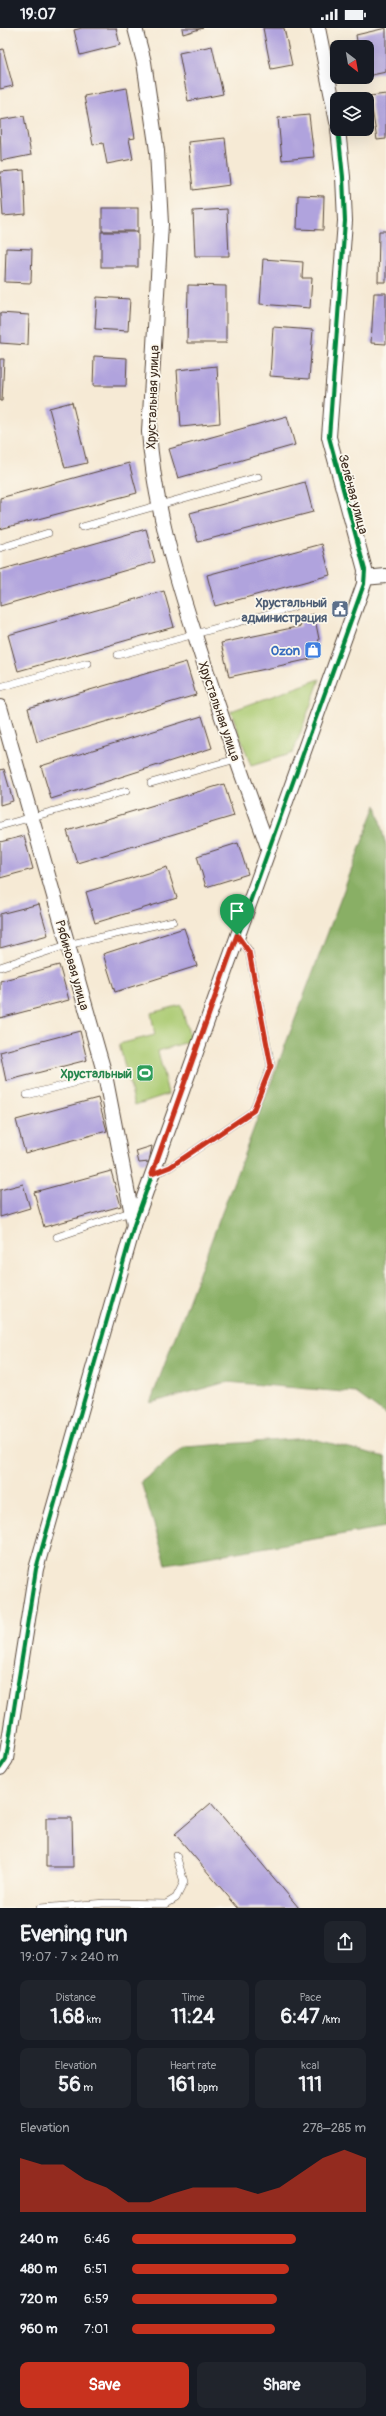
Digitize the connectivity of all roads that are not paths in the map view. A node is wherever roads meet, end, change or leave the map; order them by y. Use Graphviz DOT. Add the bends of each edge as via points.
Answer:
graph roads {
  1 [pos="135,28"];
  2 [pos="318,28"];
  3 [pos="331,92"];
  4 [pos="339,136"];
  5 [pos="258,477"];
  6 [pos="158,506"];
  7 [pos="82,526"];
  8 [pos="48,534"];
  9 [pos="0,548"];
  10 [pos="386,576"];
  11 [pos="364,578"];
  12 [pos="293,607"];
  13 [pos="194,633"];
  14 [pos="118,655"];
  15 [pos="88,663"];
  16 [pos="0,687"];
  17 [pos="0,707"];
  18 [pos="236,759"];
  19 [pos="151,783"];
  20 [pos="126,791"];
  21 [pos="33,818"];
  22 [pos="0,826"];
  23 [pos="268,847"];
  24 [pos="173,921"];
  25 [pos="237,935"];
  26 [pos="67,945"];
  27 [pos="0,967"];
  28 [pos="105,1075"];
  29 [pos="27,1095"];
  30 [pos="152,1174"];
  31 [pos="132,1219"];
  32 [pos="57,1237"];
  33 [pos="0,1768"];
  34 [pos="176,1855"];
  35 [pos="40,1908"];
  1 -- 6 [label="street, Хрустальная улица" via="144,62 157,151 161,224 149,432"];
  2 -- 3 [label="street"];
  4 -- 11 [label="street, Зелёная улица" via="344,221 329,436 365,570"];
  5 -- 6 [label="lane"];
  6 -- 7 [label="lane"];
  6 -- 13 [label="street, Хрустальная улица"];
  8 -- 9 [label="lane"];
  10 -- 11 [label="street"];
  11 -- 23 [label="street, Зелёная улица"];
  12 -- 13 [label="lane"];
  13 -- 14 [label="lane"];
  13 -- 18 [label="street, Хрустальная улица"];
  15 -- 16 [label="lane"];
  17 -- 21 [label="street, Рябиновая улица"];
  18 -- 19 [label="lane"];
  18 -- 23 [label="street, Хрустальная улица"];
  20 -- 21 [label="lane"];
  21 -- 22 [label="lane"];
  21 -- 26 [label="street, Рябиновая улица"];
  23 -- 25 [label="street, Зелёная улица"];
  24 -- 26 [label="lane"];
  25 -- 30 [label="street, Зелёная улица"];
  25 -- 30 [label="lane" via="249,952 271,1066 253,1111 170,1167"];
  26 -- 27 [label="lane"];
  26 -- 28 [label="street, Рябиновая улица"];
  28 -- 29 [label="lane"];
  28 -- 31 [label="street, Рябиновая улица"];
  30 -- 31 [label="street, Зелёная улица"];
  31 -- 32 [label="lane"];
  31 -- 33 [label="street, Зелёная улица" via="36,1570 6,1760"];
  34 -- 35 [label="lane" via="184,1882 176,1898 166,1904 106,1903"];
}
